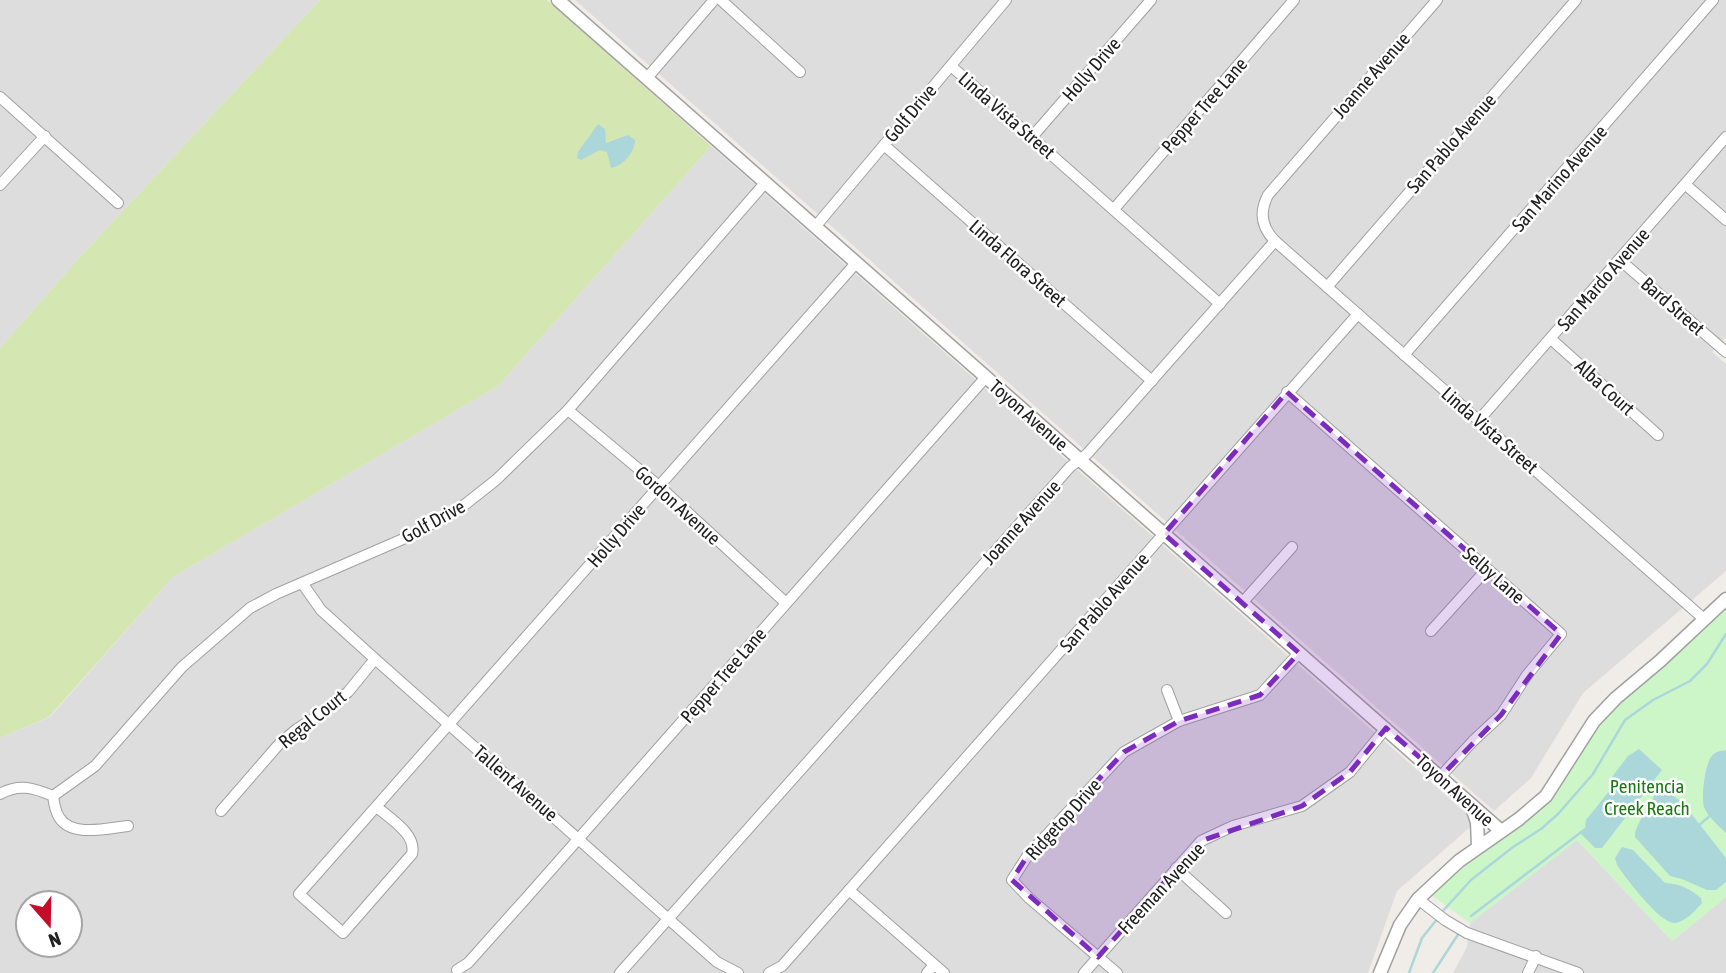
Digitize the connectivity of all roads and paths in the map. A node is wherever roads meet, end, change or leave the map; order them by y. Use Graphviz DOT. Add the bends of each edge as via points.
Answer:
graph roads {
  1 [pos="558,0"];
  2 [pos="715,0"];
  3 [pos="721,0"];
  4 [pos="1006,0"];
  5 [pos="1151,0"];
  6 [pos="1294,0"];
  7 [pos="1437,0"];
  8 [pos="1576,0"];
  9 [pos="1713,0"];
  10 [pos="951,66"];
  11 [pos="800,72"];
  12 [pos="647,78"];
  13 [pos="0,97"];
  14 [pos="45,136"];
  15 [pos="1032,137"];
  16 [pos="1726,137"];
  17 [pos="884,145"];
  18 [pos="765,183"];
  19 [pos="0,185"];
  20 [pos="1686,185"];
  21 [pos="118,203"];
  22 [pos="1114,209"];
  23 [pos="1726,220"];
  24 [pos="815,227"];
  25 [pos="1275,241"];
  26 [pos="1620,260"];
  27 [pos="856,263"];
  28 [pos="1326,287"];
  29 [pos="1220,304"];
  30 [pos="1358,314"];
  31 [pos="1551,339"];
  32 [pos="1726,352"];
  33 [pos="1404,355"];
  34 [pos="986,377"];
  35 [pos="1152,381"];
  36 [pos="1287,392"];
  37 [pos="568,410"];
  38 [pos="1479,420"];
  39 [pos="1658,435"];
  40 [pos="1079,460"];
  41 [pos="659,486"];
  42 [pos="1164,534"];
  43 [pos="1292,547"];
  44 [pos="1487,569"];
  45 [pos="302,583"];
  46 [pos="1726,598"];
  47 [pos="786,603"];
  48 [pos="1242,603"];
  49 [pos="1704,619"];
  50 [pos="1431,631"];
  51 [pos="1299,653"];
  52 [pos="375,659"];
  53 [pos="1167,690"];
  54 [pos="1179,721"];
  55 [pos="450,725"];
  56 [pos="1386,728"];
  57 [pos="1441,776"];
  58 [pos="0,794"];
  59 [pos="53,796"];
  60 [pos="1470,802"];
  61 [pos="377,807"];
  62 [pos="220,811"];
  63 [pos="128,826"];
  64 [pos="1500,830"];
  65 [pos="579,838"];
  66 [pos="1478,846"];
  67 [pos="1176,868"];
  68 [pos="849,890"];
  69 [pos="1418,899"];
  70 [pos="1226,913"];
  71 [pos="668,918"];
  72 [pos="1536,956"];
  73 [pos="1098,957"];
  74 [pos="931,969"];
  75 [pos="457,970"];
  76 [pos="620,973"];
  77 [pos="738,973"];
  78 [pos="769,973"];
  79 [pos="944,973"];
  80 [pos="1084,973"];
  81 [pos="1117,973"];
  82 [pos="1380,973"];
  83 [pos="1528,973"];
  84 [pos="1578,973"];
  1 -- 12 [label="street, Toyon Avenue"];
  2 -- 12 [label="street"];
  3 -- 11 [label="street"];
  4 -- 10 [label="street, Golf Drive"];
  5 -- 15 [label="street, Holly Drive"];
  6 -- 22 [label="street, Pepper Tree Lane"];
  7 -- 25 [label="street, Joanne Avenue" via="1268,194 1262,214"];
  8 -- 28 [label="street, San Pablo Avenue"];
  9 -- 33 [label="street, San Marino Avenue"];
  10 -- 15 [label="street, Linda Vista Street"];
  10 -- 17 [label="street, Golf Drive"];
  12 -- 18 [label="street, Toyon Avenue"];
  13 -- 14 [label="street"];
  14 -- 19 [label="street"];
  14 -- 21 [label="street"];
  15 -- 22 [label="street, Linda Vista Street"];
  16 -- 20 [label="street, San Mardo Avenue"];
  17 -- 24 [label="street, Golf Drive"];
  17 -- 35 [label="street, Linda Flora Street"];
  18 -- 24 [label="street, Toyon Avenue"];
  18 -- 37 [label="street, Golf Drive"];
  20 -- 23 [label="street"];
  20 -- 26 [label="street, San Mardo Avenue"];
  22 -- 29 [label="street, Linda Vista Street"];
  24 -- 27 [label="street, Toyon Avenue"];
  25 -- 28 [label="street, Linda Vista Street"];
  25 -- 29 [label="street, Joanne Avenue"];
  26 -- 31 [label="street, San Mardo Avenue"];
  26 -- 32 [label="street, Bard Street"];
  27 -- 34 [label="street, Toyon Avenue"];
  27 -- 41 [label="street, Holly Drive"];
  28 -- 30 [label="street, Linda Vista Street"];
  29 -- 35 [label="street, Joanne Avenue"];
  30 -- 33 [label="street, Linda Vista Street"];
  30 -- 36 [label="street, San Pablo Avenue"];
  31 -- 38 [label="street, San Mardo Avenue"];
  31 -- 39 [label="street, Alba Court"];
  33 -- 38 [label="street, Linda Vista Street"];
  34 -- 40 [label="street, Toyon Avenue"];
  34 -- 47 [label="street, Pepper Tree Lane"];
  35 -- 40 [label="street, Joanne Avenue"];
  36 -- 42 [label="street, San Pablo Avenue"];
  36 -- 44 [label="street, Selby Lane"];
  37 -- 41 [label="street, Gordon Avenue"];
  37 -- 45 [label="street, Golf Drive" via="463,506 410,536"];
  38 -- 49 [label="street, Linda Vista Street"];
  40 -- 42 [label="street, Toyon Avenue"];
  40 -- 71 [label="street, Joanne Avenue"];
  41 -- 47 [label="street, Gordon Avenue"];
  41 -- 55 [label="street, Holly Drive"];
  42 -- 48 [label="street, Toyon Avenue"];
  42 -- 68 [label="street, San Pablo Avenue"];
  43 -- 48 [label="street"];
  44 -- 50 [label="street"];
  44 -- 57 [label="street, Selby Lane" via="1561,634 1501,715"];
  45 -- 52 [label="street, Tallent Avenue" via="321,610"];
  45 -- 59 [label="street, Golf Drive" via="250,608 194,656 95,766"];
  46 -- 49 [label="street"];
  47 -- 65 [label="street, Pepper Tree Lane"];
  48 -- 51 [label="street, Toyon Avenue"];
  49 -- 64 [label="street" via="1594,721 1546,796"];
  51 -- 54 [label="street, Ridgetop Drive" via="1260,695"];
  51 -- 56 [label="street, Toyon Avenue"];
  52 -- 55 [label="street, Tallent Avenue"];
  52 -- 62 [label="street, Regal Court" via="348,692 280,743"];
  53 -- 54 [label="street"];
  54 -- 73 [label="street, Ridgetop Drive" via="1124,752 1027,855 1012,880"];
  55 -- 61 [label="street, Holly Drive"];
  55 -- 65 [label="street, Tallent Avenue"];
  56 -- 57 [label="street, Toyon Avenue"];
  56 -- 67 [label="street, Freeman Avenue" via="1350,772 1303,806 1201,841"];
  57 -- 60 [label="street, Toyon Avenue"];
  58 -- 59 [label="street" via="29,786"];
  59 -- 63 [label="street" via="57,816 65,825 76,829"];
  60 -- 64 [label="street, Toyon Avenue"];
  60 -- 66 [label="street"];
  61 -- 61 [label="street, Holly Drive" via="299,894 344,933 414,847 409,835"];
  64 -- 66 [label="street"];
  65 -- 71 [label="street, Tallent Avenue"];
  65 -- 75 [label="street, Pepper Tree Lane"];
  66 -- 69 [label="street"];
  67 -- 70 [label="street"];
  67 -- 73 [label="street, Freeman Avenue"];
  68 -- 74 [label="street"];
  68 -- 78 [label="street" via="782,966"];
  69 -- 72 [label="street" via="1467,933"];
  69 -- 82 [label="street"];
  71 -- 76 [label="street, Joanne Avenue"];
  71 -- 77 [label="street, Tallent Avenue" via="717,962"];
  72 -- 83 [label="street"];
  72 -- 84 [label="street"];
  73 -- 80 [label="street, Freeman Avenue"];
  73 -- 81 [label="street"];
  74 -- 79 [label="street"];
}
